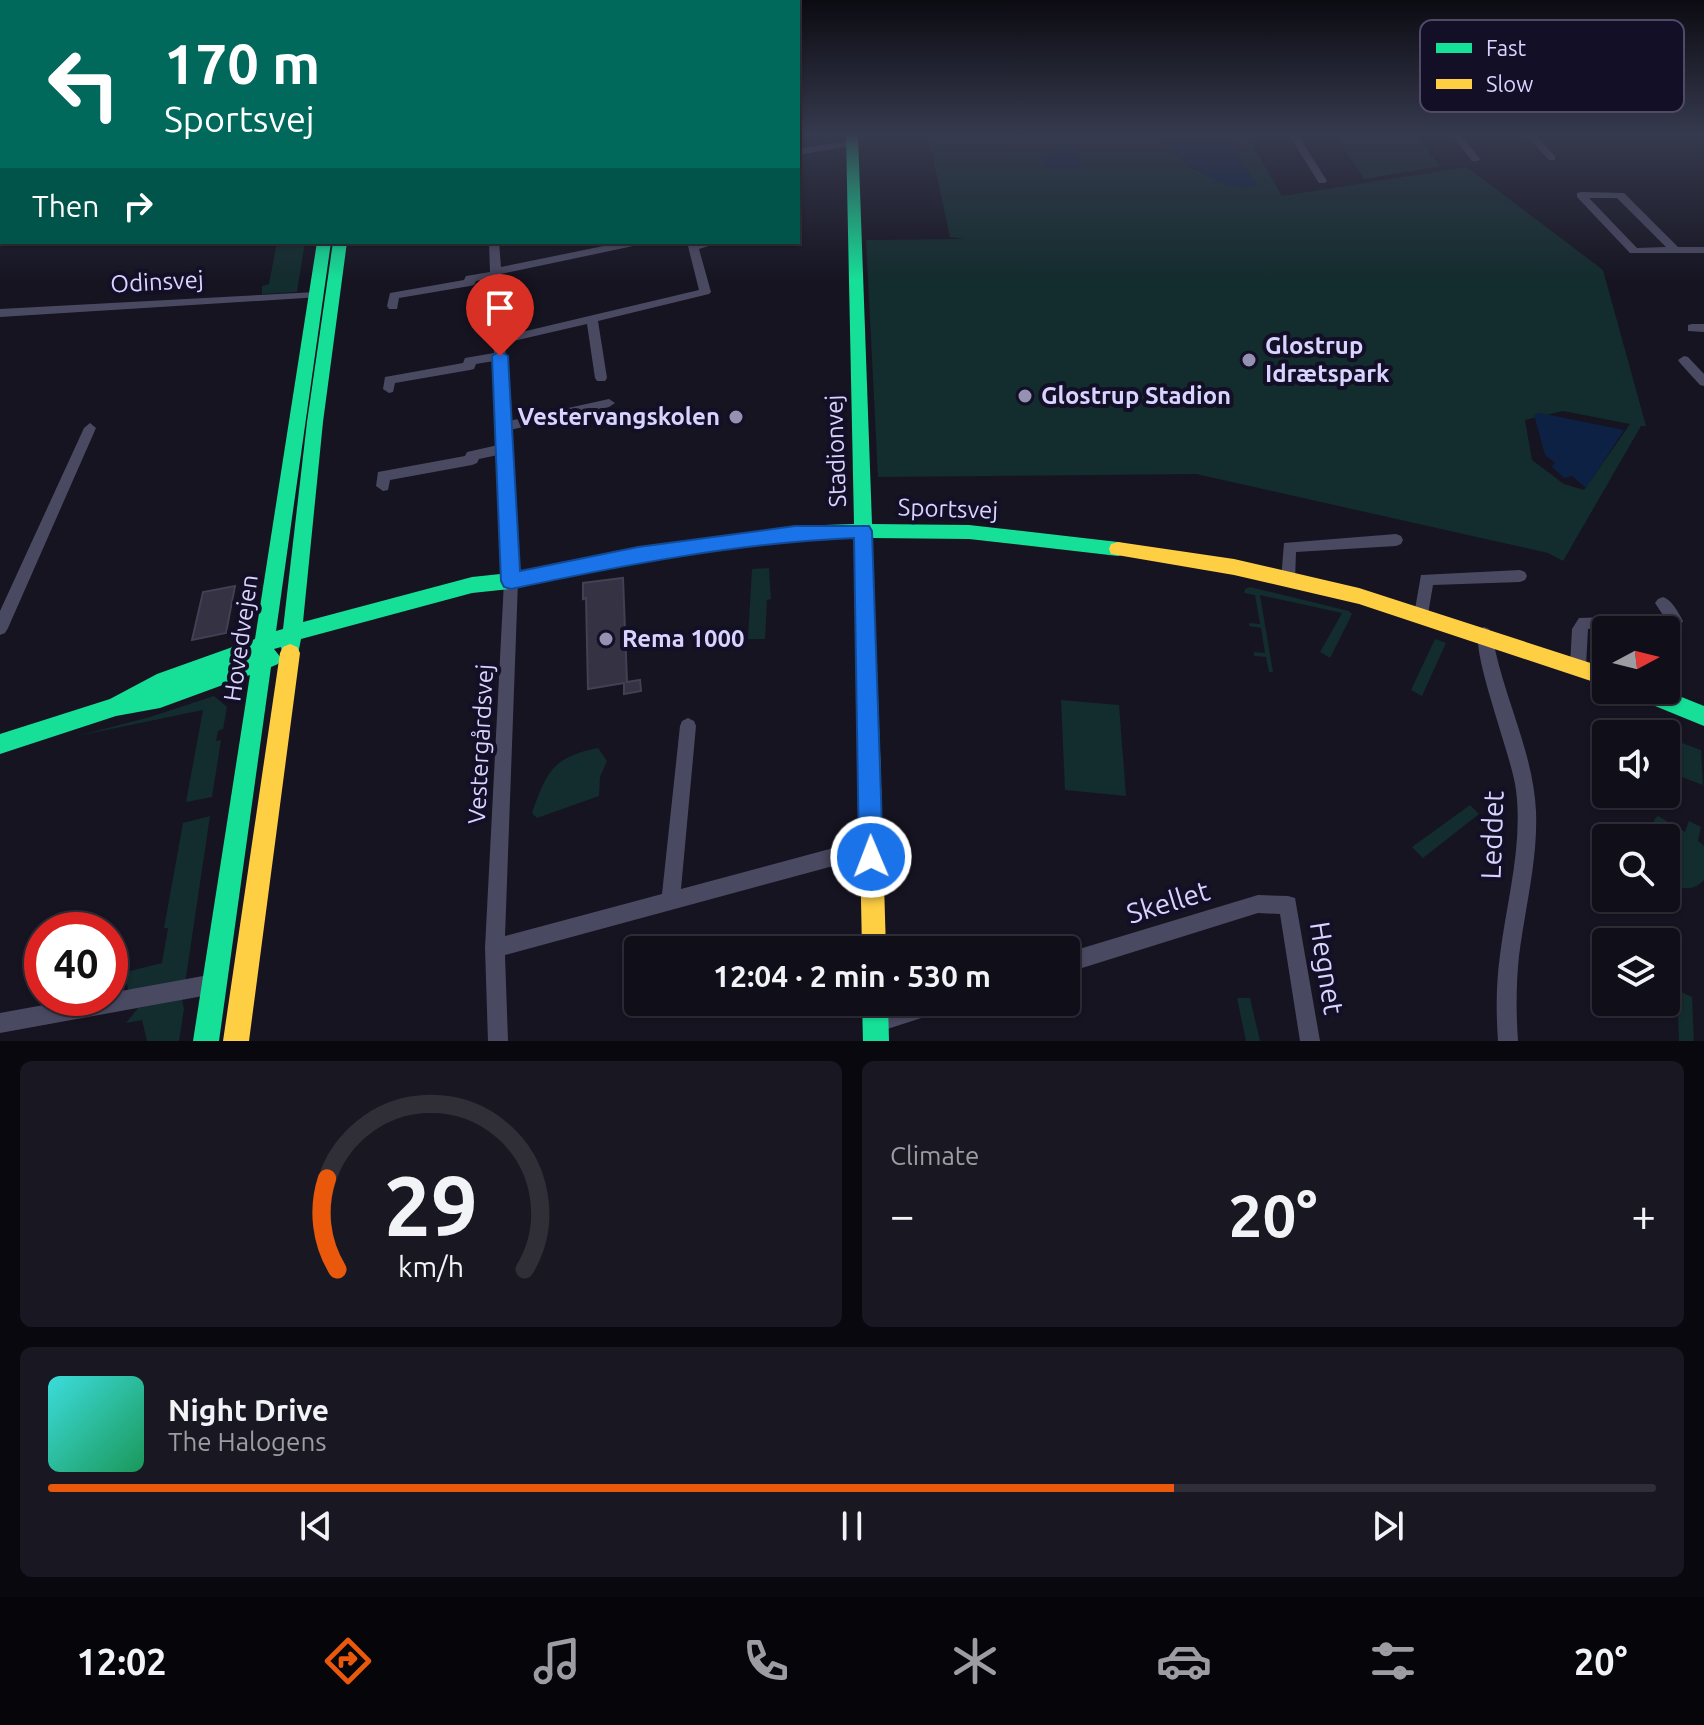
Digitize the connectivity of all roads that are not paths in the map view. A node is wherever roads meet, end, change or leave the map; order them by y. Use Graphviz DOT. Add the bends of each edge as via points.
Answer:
graph roads {
  1 [pos="853,184"];
  2 [pos="324,244"];
  3 [pos="340,244"];
  4 [pos="494,244"];
  5 [pos="629,244"];
  6 [pos="693,244"];
  7 [pos="1675,250"];
  8 [pos="1704,250"];
  9 [pos="496,273"];
  10 [pos="316,295"];
  11 [pos="393,306"];
  12 [pos="0,313"];
  13 [pos="592,319"];
  14 [pos="499,341"];
  15 [pos="500,356"];
  16 [pos="1684,360"];
  17 [pos="601,378"];
  18 [pos="1704,382"];
  19 [pos="389,389"];
  20 [pos="609,403"];
  21 [pos="503,427"];
  22 [pos="90,428"];
  23 [pos="504,449"];
  24 [pos="383,486"];
  25 [pos="863,531"];
  26 [pos="1396,540"];
  27 [pos="1520,576"];
  28 [pos="1288,580"];
  29 [pos="511,581"];
  30 [pos="1663,603"];
  31 [pos="1422,615"];
  32 [pos="0,628"];
  33 [pos="1484,634"];
  34 [pos="291,643"];
  35 [pos="263,654"];
  36 [pos="1578,666"];
  37 [pos="1592,672"];
  38 [pos="1674,704"];
  39 [pos="1704,716"];
  40 [pos="688,726"];
  41 [pos="0,744"];
  42 [pos="871,857"];
  43 [pos="671,901"];
  44 [pos="1288,905"];
  45 [pos="874,936"];
  46 [pos="495,948"];
  47 [pos="1080,959"];
  48 [pos="214,984"];
  49 [pos="910,1016"];
  50 [pos="0,1023"];
  51 [pos="876,1032"];
  52 [pos="206,1041"];
  53 [pos="236,1041"];
  54 [pos="498,1041"];
  55 [pos="1310,1041"];
  56 [pos="1508,1041"];
  1 -- 25 [label="street, Stadionvej"];
  2 -- 10 [label="street, Hovedvejen"];
  3 -- 34 [label="street, Hovedvejen"];
  4 -- 9 [label="street, Vestergårdsvej"];
  5 -- 9 [label="street"];
  6 -- 13 [label="street" via="705,292"];
  7 -- 7 [label="street" via="1620,195 1581,195 1634,251"];
  7 -- 8 [label="street"];
  9 -- 11 [label="street" via="470,278 470,283 394,295"];
  9 -- 14 [label="street, Vestergårdsvej"];
  10 -- 12 [label="street, Odinsvej"];
  10 -- 35 [label="street, Hovedvejen"];
  13 -- 14 [label="street"];
  13 -- 17 [label="street"];
  14 -- 15 [label="street, Vestergårdsvej"];
  15 -- 19 [label="street" via="389,380"];
  15 -- 21 [label="street, Vestergårdsvej"];
  16 -- 18 [label="street"];
  20 -- 21 [label="street"];
  21 -- 23 [label="street, Vestergårdsvej"];
  22 -- 32 [label="street"];
  23 -- 24 [label="street" via="383,476"];
  23 -- 29 [label="street, Vestergårdsvej"];
  25 -- 28 [label="street, Sportsvej" via="969,532 1075,542"];
  25 -- 29 [label="street, Sportsvej" via="795,533 638,554"];
  25 -- 42 [label="street, Stadionvej"];
  26 -- 28 [label="street" via="1289,547"];
  27 -- 31 [label="street" via="1426,579"];
  28 -- 31 [label="street, Sportsvej"];
  29 -- 34 [label="street, Sportsvej" via="472,585 326,622"];
  29 -- 46 [label="street, Vestergårdsvej"];
  30 -- 36 [label="street" via="1675,621 1584,623"];
  31 -- 33 [label="street, Sportsvej"];
  33 -- 36 [label="street, Sportsvej"];
  33 -- 56 [label="street, Leddet" via="1526,807 1505,992"];
  34 -- 35 [label="street, Sportsvej"];
  34 -- 53 [label="street, Hovedvejen"];
  35 -- 41 [label="street, Sportsvej" via="164,680 116,707"];
  35 -- 48 [label="street, Hovedvejen"];
  36 -- 37 [label="street, Sportsvej"];
  38 -- 39 [label="street"];
  40 -- 43 [label="street"];
  42 -- 43 [label="street" via="837,856"];
  42 -- 45 [label="street, Stadionvej"];
  43 -- 46 [label="street"];
  44 -- 47 [label="street, Skellet" via="1258,904"];
  44 -- 55 [label="street, Hegnet"];
  46 -- 54 [label="street, Vestergårdsvej"];
  48 -- 50 [label="street"];
  48 -- 52 [label="street, Hovedvejen"];
  49 -- 51 [label="street"];
}
